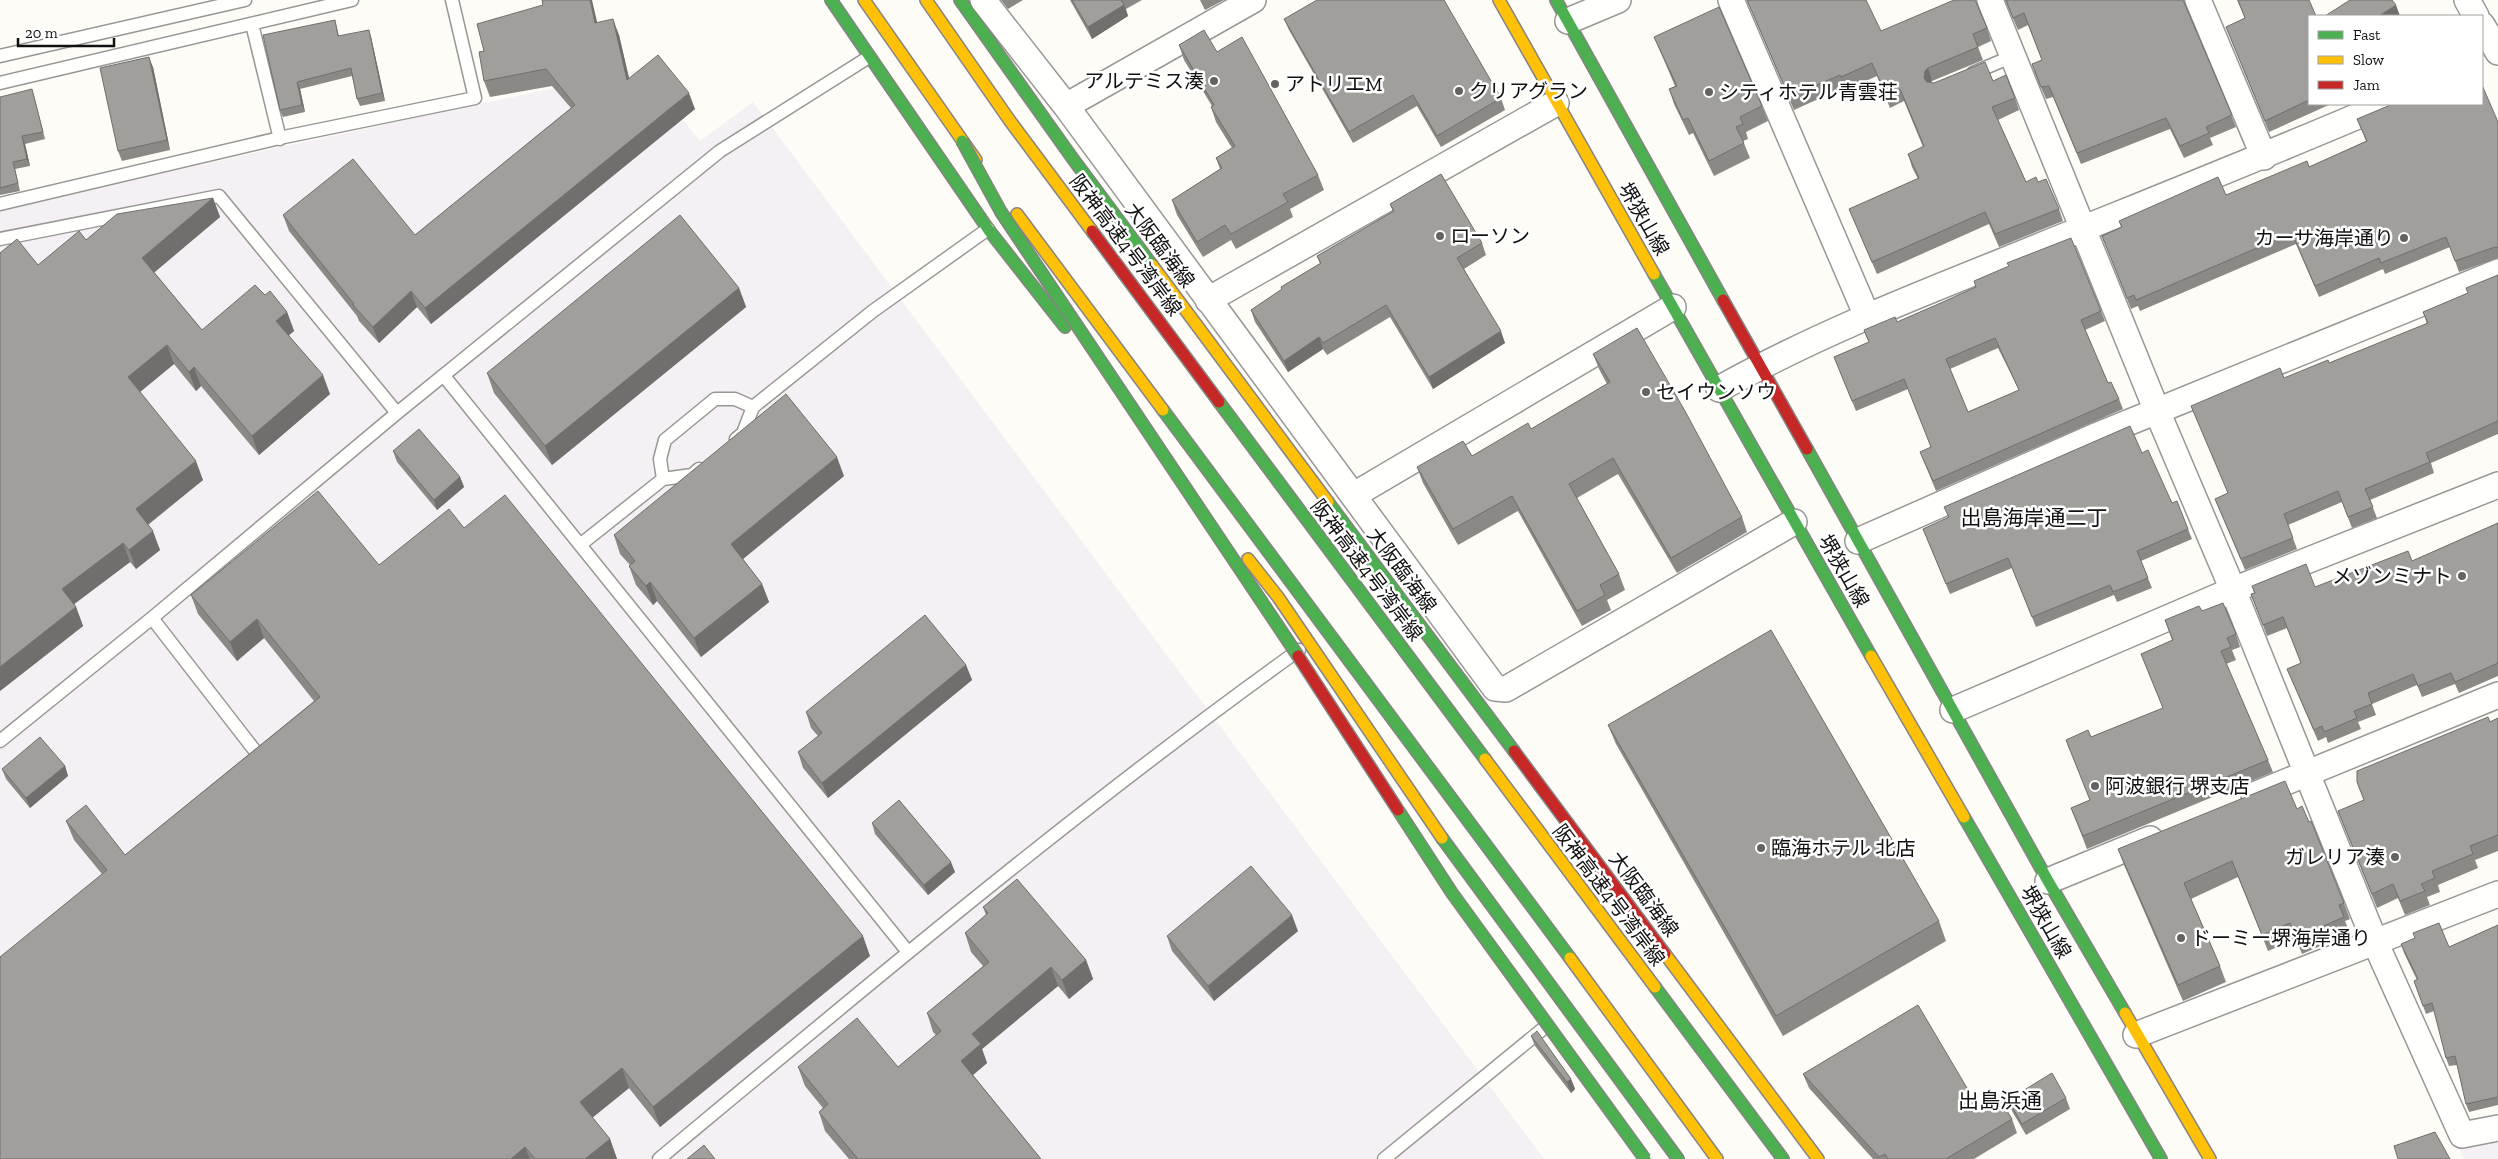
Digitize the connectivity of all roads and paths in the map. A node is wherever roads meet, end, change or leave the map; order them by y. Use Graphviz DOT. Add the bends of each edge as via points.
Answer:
graph roads {
  1 [pos="245,0"];
  2 [pos="352,0"];
  3 [pos="452,0"];
  4 [pos="831,0"];
  5 [pos="864,0"];
  6 [pos="926,0"];
  7 [pos="960,0"];
  8 [pos="982,0"];
  9 [pos="1253,0"];
  10 [pos="1499,0"];
  11 [pos="1618,0"];
  12 [pos="1731,0"];
  13 [pos="1990,0"];
  14 [pos="2198,0"];
  15 [pos="2467,0"];
  16 [pos="1562,11"];
  17 [pos="2475,15"];
  18 [pos="252,24"];
  19 [pos="2483,27"];
  20 [pos="2498,54"];
  21 [pos="0,56"];
  22 [pos="2013,56"];
  23 [pos="869,57"];
  24 [pos="2483,62"];
  25 [pos="1962,77"];
  26 [pos="0,83"];
  27 [pos="1556,103"];
  28 [pos="2384,105"];
  29 [pos="1066,106"];
  30 [pos="280,138"];
  31 [pos="962,141"];
  32 [pos="2264,157"];
  33 [pos="0,204"];
  34 [pos="2084,228"];
  35 [pos="988,229"];
  36 [pos="0,239"];
  37 [pos="2498,272"];
  38 [pos="1208,300"];
  39 [pos="1673,307"];
  40 [pos="1867,316"];
  41 [pos="1760,366"];
  42 [pos="444,376"];
  43 [pos="1719,389"];
  44 [pos="754,407"];
  45 [pos="2157,411"];
  46 [pos="397,413"];
  47 [pos="729,445"];
  48 [pos="707,463"];
  49 [pos="663,479"];
  50 [pos="2498,485"];
  51 [pos="1354,495"];
  52 [pos="1794,522"];
  53 [pos="1858,540"];
  54 [pos="580,545"];
  55 [pos="2234,590"];
  56 [pos="152,618"];
  57 [pos="1309,643"];
  58 [pos="2498,695"];
  59 [pos="1953,710"];
  60 [pos="0,741"];
  61 [pos="259,756"];
  62 [pos="2307,773"];
  63 [pos="2234,804"];
  64 [pos="2171,830"];
  65 [pos="2048,882"];
  66 [pos="2498,894"];
  67 [pos="2375,942"];
  68 [pos="908,952"];
  69 [pos="1666,1002"];
  70 [pos="1567,1010"];
  71 [pos="2136,1035"];
  72 [pos="2498,1128"];
  73 [pos="659,1159"];
  74 [pos="1384,1159"];
  75 [pos="1645,1159"];
  76 [pos="1678,1159"];
  77 [pos="1717,1159"];
  78 [pos="1783,1159"];
  79 [pos="1794,1159"];
  80 [pos="1818,1159"];
  81 [pos="2161,1159"];
  82 [pos="2210,1159"];
  1 -- 21 [label="lane"];
  2 -- 18 [label="lane"];
  3 -- 30 [label="lane" via="475,98"];
  4 -- 23 [label="main road"];
  5 -- 31 [label="main road"];
  6 -- 69 [label="main road, 阪神高速4号湾岸線" via="1016,129"];
  7 -- 80 [label="main road, 大阪臨海線" via="1073,159"];
  8 -- 29 [label="street"];
  9 -- 29 [label="street"];
  10 -- 27 [label="main road, 堺狭山線"];
  11 -- 16 [label="street"];
  12 -- 40 [label="street"];
  13 -- 22 [label="street"];
  14 -- 32 [label="street"];
  15 -- 17 [label="street"];
  16 -- 41 [label="main road, 堺狭山線"];
  18 -- 26 [label="lane"];
  18 -- 30 [label="lane"];
  19 -- 20 [label="street"];
  20 -- 24 [label="street"];
  22 -- 25 [label="lane"];
  22 -- 34 [label="street"];
  23 -- 35 [label="main road"];
  23 -- 42 [label="lane" via="720,151"];
  27 -- 38 [label="street"];
  27 -- 39 [label="main road, 堺狭山線"];
  28 -- 32 [label="street"];
  29 -- 38 [label="street"];
  30 -- 33 [label="lane"];
  31 -- 75 [label="main road, bridge" via="1001,212 1261,598 1452,893"];
  31 -- 77 [label="main road, bridge" via="1383,704"];
  32 -- 34 [label="street"];
  34 -- 40 [label="street"];
  34 -- 45 [label="street"];
  35 -- 44 [label="lane" via="874,310"];
  35 -- 57 [label="main road" via="1278,598"];
  36 -- 46 [label="lane" via="219,196"];
  37 -- 45 [label="street"];
  38 -- 51 [label="street"];
  39 -- 43 [label="main road, 堺狭山線"];
  39 -- 51 [label="street"];
  40 -- 41 [label="street"];
  41 -- 43 [label="street"];
  41 -- 53 [label="main road, 堺狭山線"];
  42 -- 46 [label="lane"];
  42 -- 54 [label="lane"];
  43 -- 52 [label="main road, 堺狭山線"];
  44 -- 47 [label="lane" via="743,433"];
  44 -- 49 [label="lane" via="735,399 715,399 665,440 660,459"];
  45 -- 53 [label="street"];
  45 -- 55 [label="street"];
  46 -- 56 [label="lane"];
  48 -- 49 [label="lane" via="692,475"];
  49 -- 54 [label="lane"];
  50 -- 55 [label="street"];
  51 -- 52 [label="street" via="1495,688 1506,689"];
  52 -- 81 [label="main road, 堺狭山線"];
  53 -- 59 [label="main road, 堺狭山線"];
  54 -- 68 [label="lane"];
  55 -- 59 [label="street"];
  55 -- 62 [label="street"];
  56 -- 60 [label="lane"];
  56 -- 61 [label="lane"];
  57 -- 68 [label="lane" via="1189,729"];
  57 -- 70 [label="main road" via="1464,871"];
  58 -- 62 [label="street"];
  59 -- 65 [label="main road, 堺狭山線"];
  62 -- 63 [label="street"];
  62 -- 67 [label="street"];
  64 -- 65 [label="street"];
  65 -- 71 [label="main road, 堺狭山線"];
  66 -- 67 [label="street"];
  67 -- 71 [label="street"];
  67 -- 72 [label="street" via="2462,1135"];
  68 -- 73 [label="lane"];
  69 -- 78 [label="main road, 阪神高速4号湾岸線"];
  69 -- 79 [label="main road"];
  70 -- 74 [label="lane"];
  70 -- 76 [label="main road"];
  71 -- 82 [label="main road, 堺狭山線"];
}
